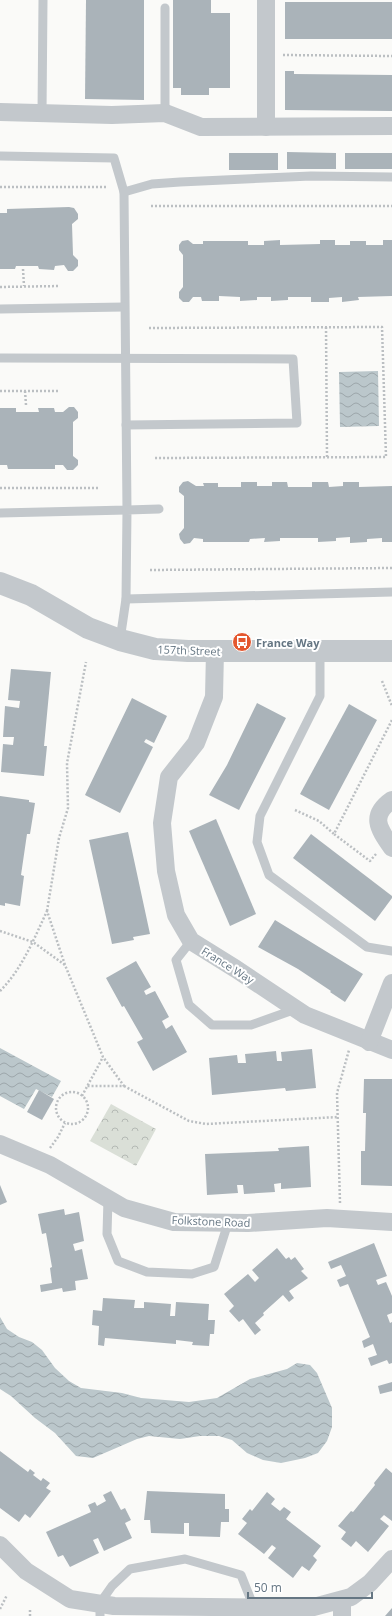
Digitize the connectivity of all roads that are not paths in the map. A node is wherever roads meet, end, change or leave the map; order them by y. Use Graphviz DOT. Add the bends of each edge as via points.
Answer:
graph roads {
  1 [pos="43,0"];
  2 [pos="266,0"];
  3 [pos="165,8"];
  4 [pos="0,112"];
  5 [pos="165,113"];
  6 [pos="42,114"];
  7 [pos="392,126"];
  8 [pos="266,127"];
  9 [pos="0,156"];
  10 [pos="392,177"];
  11 [pos="124,192"];
  12 [pos="124,307"];
  13 [pos="0,309"];
  14 [pos="0,358"];
  15 [pos="125,358"];
  16 [pos="126,425"];
  17 [pos="159,509"];
  18 [pos="127,510"];
  19 [pos="0,513"];
  20 [pos="0,583"];
  21 [pos="392,592"];
  22 [pos="126,599"];
  23 [pos="120,640"];
  24 [pos="215,651"];
  25 [pos="320,651"];
  26 [pos="392,651"];
  27 [pos="392,800"];
  28 [pos="384,851"];
  29 [pos="191,941"];
  30 [pos="392,951"];
  31 [pos="392,983"];
  32 [pos="296,1009"];
  33 [pos="361,1039"];
  34 [pos="392,1050"];
  35 [pos="0,1144"];
  36 [pos="108,1199"];
  37 [pos="392,1222"];
  38 [pos="228,1223"];
  39 [pos="0,1546"];
  40 [pos="392,1558"];
  41 [pos="342,1608"];
  42 [pos="100,1610"];
  43 [pos="255,1612"];
  1 -- 6 [label="lane"];
  2 -- 8 [label="street"];
  3 -- 5 [label="lane"];
  4 -- 6 [label="street"];
  5 -- 6 [label="street"];
  5 -- 8 [label="street" via="201,127"];
  7 -- 8 [label="street"];
  9 -- 11 [label="lane" via="114,158"];
  10 -- 11 [label="lane" via="311,176 180,182 152,184"];
  11 -- 12 [label="lane"];
  12 -- 13 [label="lane"];
  12 -- 15 [label="lane"];
  14 -- 15 [label="lane"];
  15 -- 16 [label="lane"];
  15 -- 16 [label="lane" via="293,359 297,423"];
  16 -- 18 [label="lane"];
  17 -- 18 [label="lane"];
  18 -- 19 [label="lane"];
  18 -- 22 [label="lane"];
  20 -- 23 [label="street, 157th Street" via="31,595 88,628"];
  21 -- 22 [label="lane"];
  22 -- 23 [label="lane"];
  23 -- 24 [label="street, 157th Street" via="155,649"];
  24 -- 25 [label="street, 157th Street"];
  24 -- 29 [label="street, France Way" via="214,698 196,743 169,777 162,823 166,871 176,915"];
  25 -- 26 [label="street, 157th Street"];
  25 -- 30 [label="lane" via="320,696 260,816 257,842 269,874 367,947"];
  27 -- 28 [label="street" via="382,806 377,821"];
  29 -- 32 [label="street, France Way"];
  29 -- 32 [label="lane" via="176,960 189,1005 212,1025 251,1025"];
  31 -- 33 [label="street"];
  32 -- 33 [label="street, France Way"];
  33 -- 34 [label="street, France Way"];
  35 -- 36 [label="street, Folkstone Road" via="50,1165"];
  36 -- 38 [label="street, Folkstone Road" via="124,1208 174,1222"];
  36 -- 38 [label="lane" via="107,1234 118,1261 147,1272 192,1274 214,1267"];
  37 -- 38 [label="street, Folkstone Road" via="327,1218"];
  39 -- 42 [label="street" via="26,1571 70,1599"];
  40 -- 41 [label="street" via="370,1583 351,1597"];
  41 -- 43 [label="street"];
  42 -- 43 [label="street" via="114,1606"];
  42 -- 43 [label="lane" via="112,1586 130,1569 185,1559 241,1575"];
}
